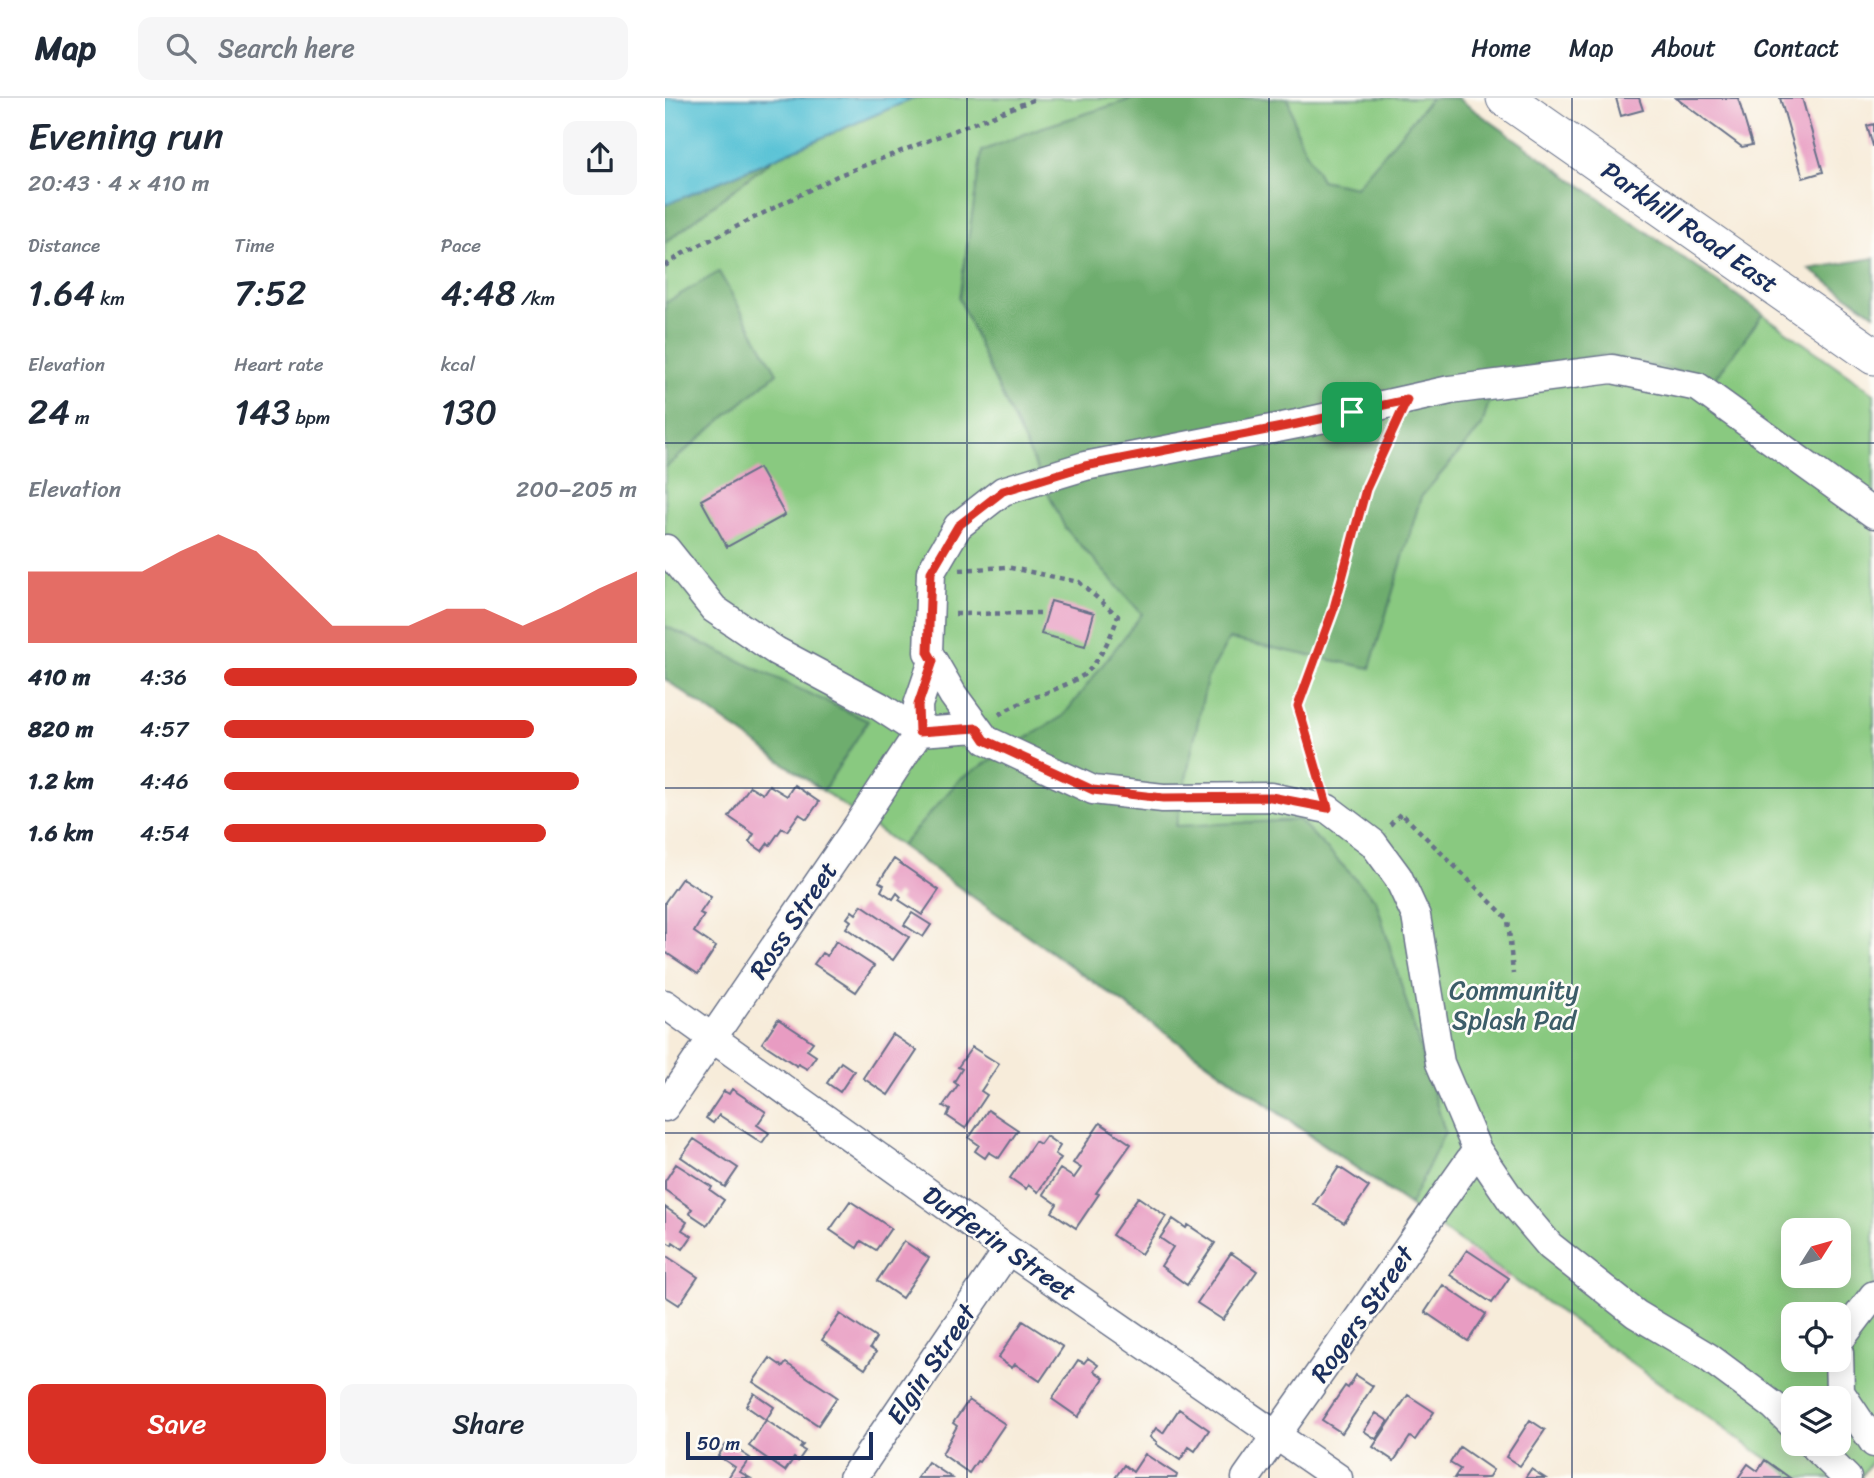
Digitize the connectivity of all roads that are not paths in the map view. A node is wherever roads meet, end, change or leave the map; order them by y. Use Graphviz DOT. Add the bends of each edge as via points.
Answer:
graph roads {
  1 [pos="1505,98"];
  2 [pos="1874,356"];
  3 [pos="1874,514"];
  4 [pos="666,549"];
  5 [pos="933,661"];
  6 [pos="977,728"];
  7 [pos="919,732"];
  8 [pos="665,1004"];
  9 [pos="713,1038"];
  10 [pos="665,1107"];
  11 [pos="1477,1150"];
  12 [pos="1008,1250"];
  13 [pos="1874,1295"];
  14 [pos="1851,1325"];
  15 [pos="1839,1372"];
  16 [pos="1781,1412"];
  17 [pos="1275,1434"];
  18 [pos="1874,1443"];
  19 [pos="1824,1456"];
  20 [pos="853,1478"];
  21 [pos="1245,1478"];
  22 [pos="1338,1478"];
  23 [pos="1847,1478"];
  1 -- 2 [label="main road, Parkhill Road East"];
  3 -- 5 [label="street" via="1698,387 1612,369 1450,390 1085,466 1003,491 958,526 931,572 928,652"];
  4 -- 7 [label="street" via="715,609 776,651"];
  5 -- 6 [label="street"];
  5 -- 7 [label="street" via="918,705"];
  6 -- 7 [label="street"];
  6 -- 11 [label="street" via="985,740 1093,790 1163,798 1271,797 1328,808 1373,843 1398,877 1416,916 1440,1063"];
  7 -- 9 [label="street, Ross Street"];
  8 -- 9 [label="street, Dufferin Street"];
  9 -- 10 [label="street, Ross Street"];
  9 -- 12 [label="street, Dufferin Street"];
  11 -- 16 [label="street" via="1550,1246 1636,1314 1708,1357"];
  11 -- 17 [label="street, Rogers Street"];
  12 -- 17 [label="street, Dufferin Street"];
  12 -- 20 [label="street, Elgin Street"];
  13 -- 14 [label="street"];
  15 -- 18 [label="street" via="1840,1392"];
  17 -- 21 [label="street, Rogers Street"];
  17 -- 22 [label="street, Dufferin Street"];
  19 -- 23 [label="street"];
}
